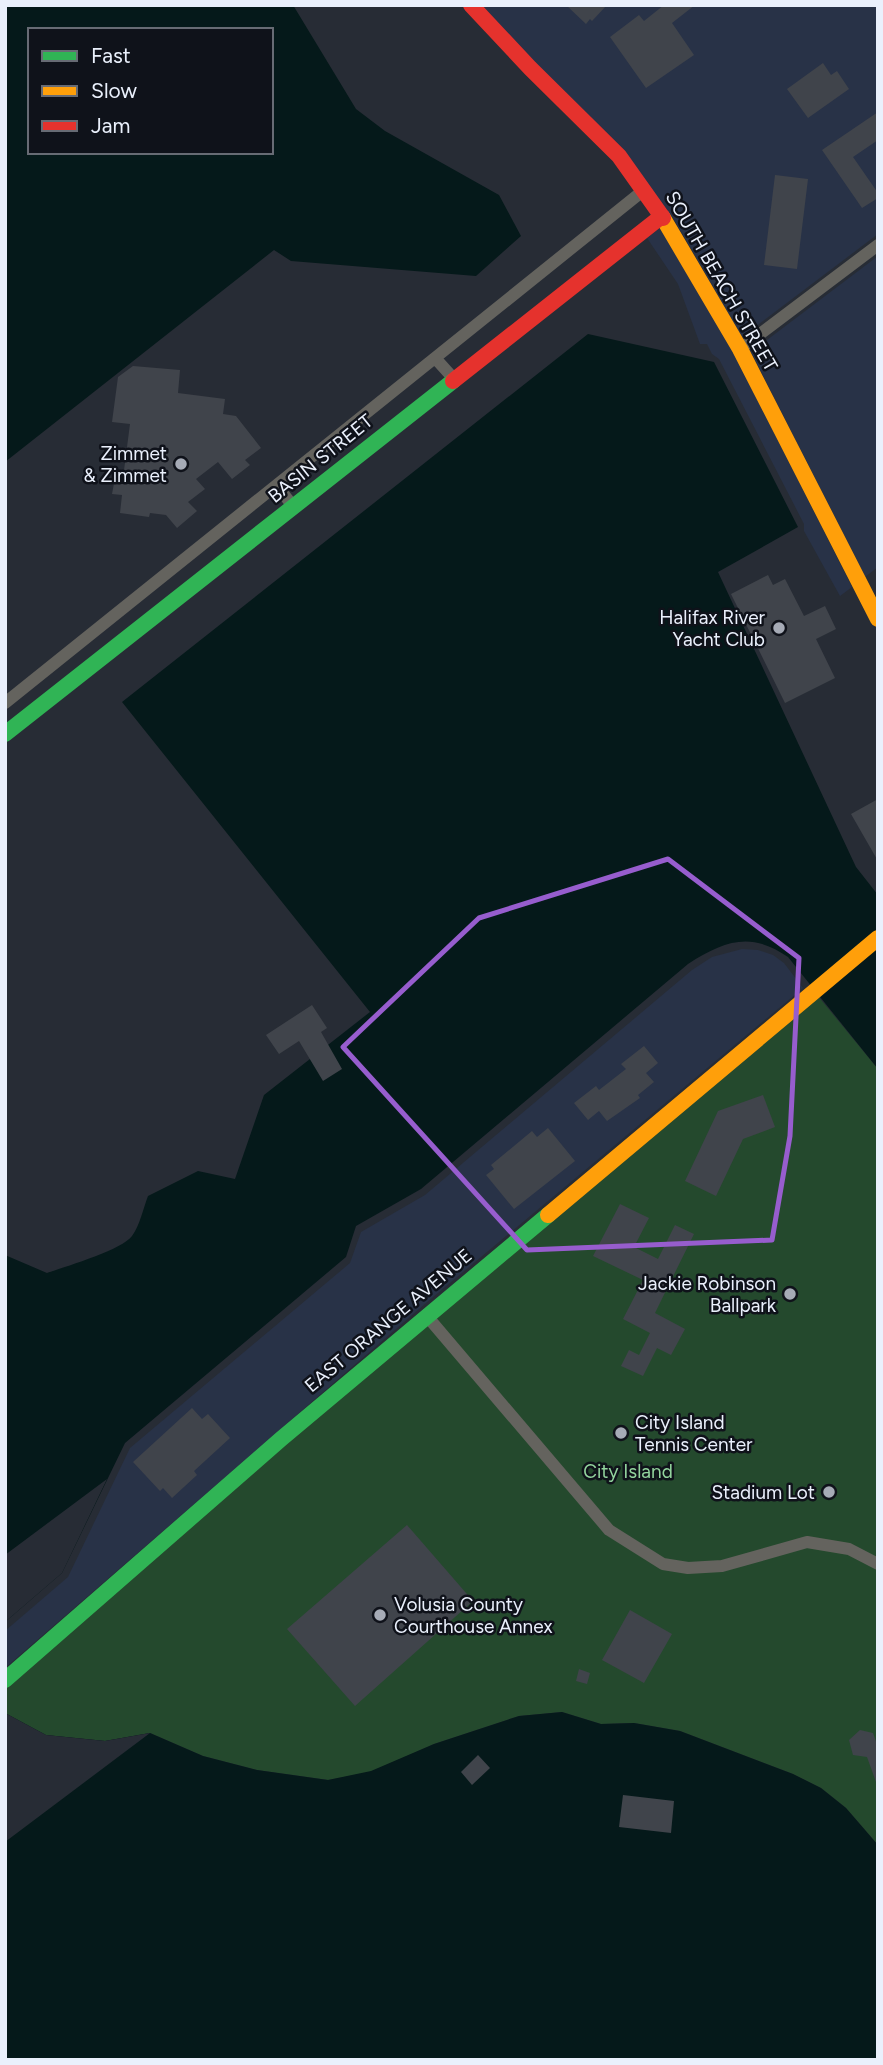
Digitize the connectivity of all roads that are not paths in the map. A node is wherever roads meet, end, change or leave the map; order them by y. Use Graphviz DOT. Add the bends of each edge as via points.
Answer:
graph roads {
  1 [pos="471,5"];
  2 [pos="644,190"];
  3 [pos="662,216"];
  4 [pos="878,245"];
  5 [pos="740,349"];
  6 [pos="436,359"];
  7 [pos="454,379"];
  8 [pos="277,486"];
  9 [pos="293,506"];
  10 [pos="203,545"];
  11 [pos="220,565"];
  12 [pos="878,619"];
  13 [pos="87,637"];
  14 [pos="105,656"];
  15 [pos="5,703"];
  16 [pos="5,734"];
  17 [pos="878,938"];
  18 [pos="426,1315"];
  19 [pos="878,1564"];
  20 [pos="5,1680"];
  1 -- 2 [label="street, SOUTH BEACH STREET" via="618,156"];
  2 -- 3 [label="street, SOUTH BEACH STREET"];
  2 -- 6 [label="street, BASIN STREET"];
  3 -- 5 [label="street, SOUTH BEACH STREET"];
  3 -- 7 [label="street, BASIN STREET"];
  4 -- 5 [label="street"];
  5 -- 12 [label="street, SOUTH BEACH STREET"];
  6 -- 7 [label="street"];
  6 -- 8 [label="street, BASIN STREET"];
  7 -- 9 [label="street, BASIN STREET"];
  8 -- 9 [label="street"];
  8 -- 10 [label="street, BASIN STREET"];
  9 -- 11 [label="street, BASIN STREET"];
  10 -- 11 [label="street"];
  10 -- 13 [label="street, BASIN STREET"];
  11 -- 14 [label="street, BASIN STREET"];
  13 -- 14 [label="street"];
  13 -- 15 [label="street, BASIN STREET"];
  14 -- 16 [label="street, BASIN STREET"];
  17 -- 18 [label="street, EAST ORANGE AVENUE"];
  18 -- 19 [label="street" via="610,1530 663,1564 722,1566 807,1542 849,1549"];
  18 -- 20 [label="street, EAST ORANGE AVENUE"];
}
